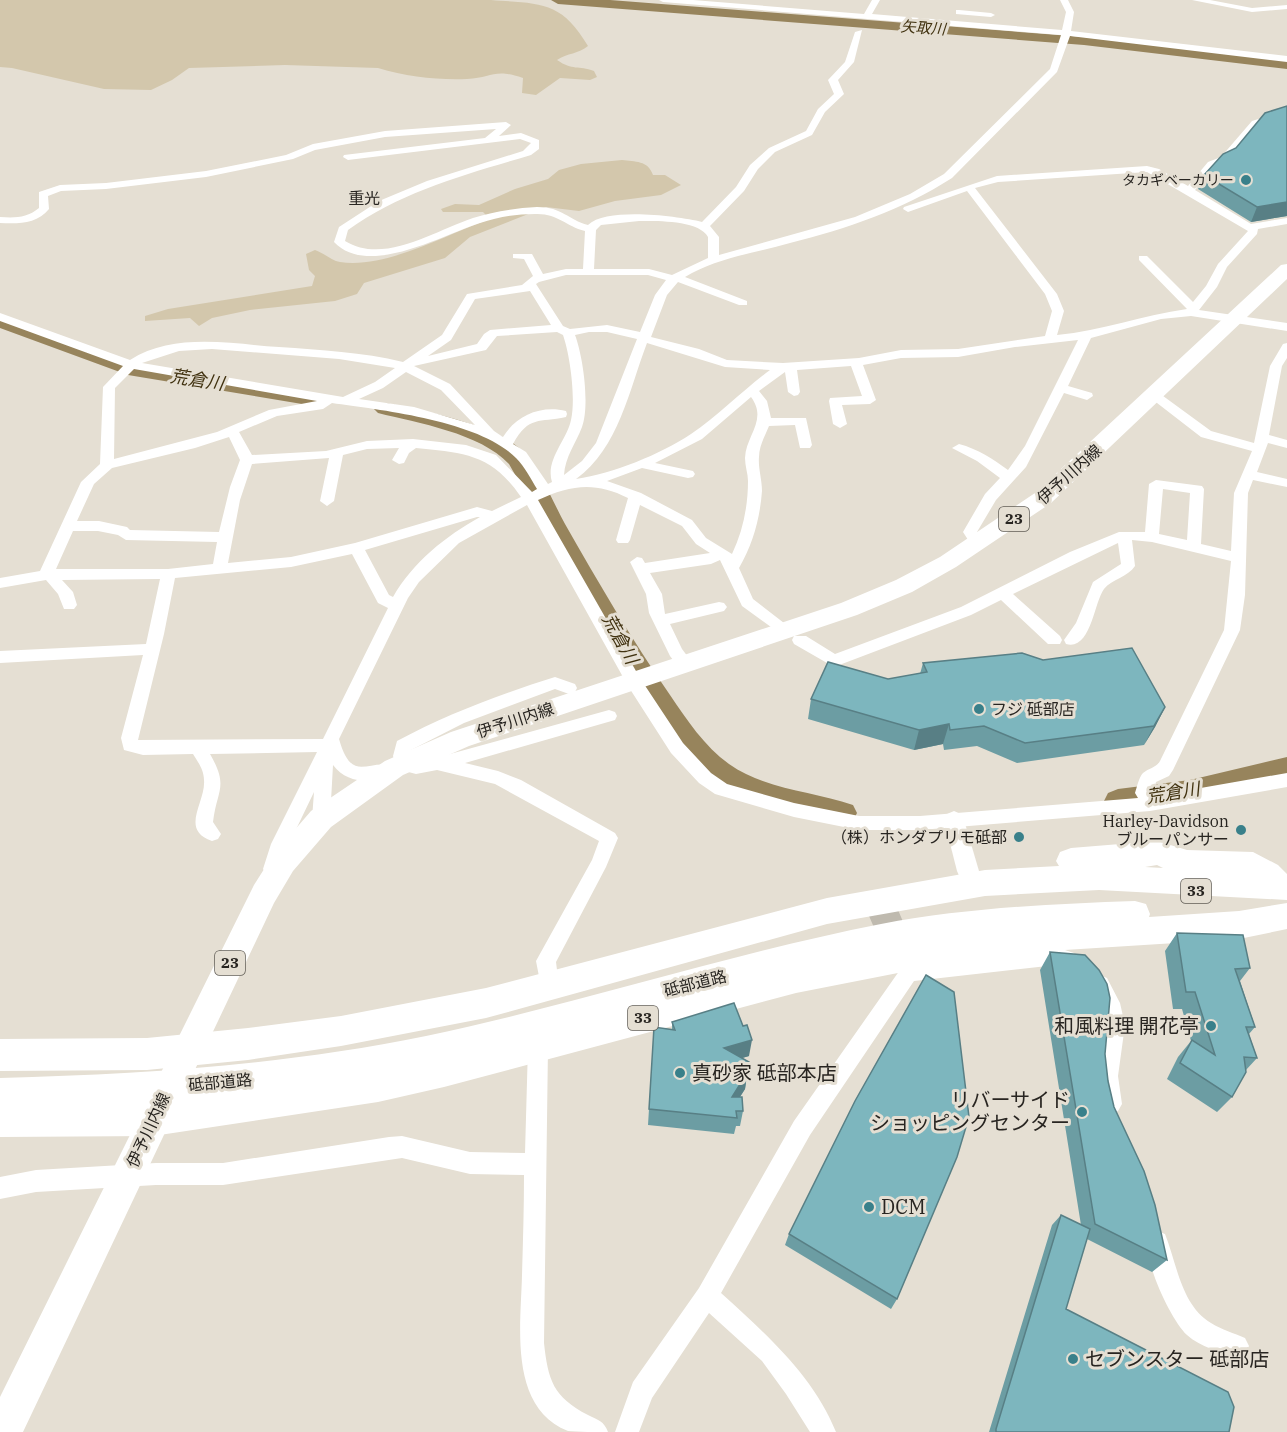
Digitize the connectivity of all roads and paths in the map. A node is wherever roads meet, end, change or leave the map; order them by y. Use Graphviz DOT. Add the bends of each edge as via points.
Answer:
graph roads {
  1 [pos="663,0"];
  2 [pos="876,0"];
  3 [pos="1064,0"];
  4 [pos="1196,0"];
  5 [pos="1287,7"];
  6 [pos="959,12"];
  7 [pos="1003,16"];
  8 [pos="866,17"];
  9 [pos="1058,21"];
  10 [pos="1069,22"];
  11 [pos="859,32"];
  12 [pos="1066,34"];
  13 [pos="1287,59"];
  14 [pos="1287,113"];
  15 [pos="486,141"];
  16 [pos="348,157"];
  17 [pos="969,187"];
  18 [pos="1188,192"];
  19 [pos="0,220"];
  20 [pos="1287,221"];
  21 [pos="704,226"];
  22 [pos="1250,227"];
  23 [pos="591,229"];
  24 [pos="762,248"];
  25 [pos="518,256"];
  26 [pos="1143,258"];
  27 [pos="714,261"];
  28 [pos="1287,269"];
  29 [pos="588,271"];
  30 [pos="674,278"];
  31 [pos="535,282"];
  32 [pos="743,303"];
  33 [pos="1193,310"];
  34 [pos="0,317"];
  35 [pos="1236,319"];
  36 [pos="1287,327"];
  37 [pos="564,330"];
  38 [pos="1086,336"];
  39 [pos="645,338"];
  40 [pos="1050,339"];
  41 [pos="1287,347"];
  42 [pos="856,362"];
  43 [pos="131,365"];
  44 [pos="408,366"];
  45 [pos="787,367"];
  46 [pos="1062,388"];
  47 [pos="752,390"];
  48 [pos="794,392"];
  49 [pos="1088,396"];
  50 [pos="1154,396"];
  51 [pos="331,398"];
  52 [pos="346,400"];
  53 [pos="561,414"];
  54 [pos="765,422"];
  55 [pos="840,424"];
  56 [pos="464,426"];
  57 [pos="231,431"];
  58 [pos="489,434"];
  59 [pos="413,443"];
  60 [pos="1261,443"];
  61 [pos="506,444"];
  62 [pos="1287,444"];
  63 [pos="439,445"];
  64 [pos="805,445"];
  65 [pos="959,448"];
  66 [pos="337,453"];
  67 [pos="247,460"];
  68 [pos="399,460"];
  69 [pos="640,464"];
  70 [pos="107,465"];
  71 [pos="688,474"];
  72 [pos="1250,475"];
  73 [pos="1008,478"];
  74 [pos="592,481"];
  75 [pos="1287,483"];
  76 [pos="543,491"];
  77 [pos="636,496"];
  78 [pos="327,501"];
  79 [pos="491,517"];
  80 [pos="70,526"];
  81 [pos="1124,535"];
  82 [pos="225,537"];
  83 [pos="1152,537"];
  84 [pos="622,540"];
  85 [pos="976,543"];
  86 [pos="1194,547"];
  87 [pos="356,548"];
  88 [pos="721,552"];
  89 [pos="1237,557"];
  90 [pos="733,566"];
  91 [pos="220,569"];
  92 [pos="168,573"];
  93 [pos="50,574"];
  94 [pos="0,584"];
  95 [pos="1003,592"];
  96 [pos="69,605"];
  97 [pos="397,606"];
  98 [pos="718,607"];
  99 [pos="661,621"];
  100 [pos="776,622"];
  101 [pos="800,640"];
  102 [pos="1054,640"];
  103 [pos="1072,640"];
  104 [pos="152,649"];
  105 [pos="0,657"];
  106 [pos="681,667"];
  107 [pos="636,681"];
  108 [pos="568,688"];
  109 [pos="609,716"];
  110 [pos="328,746"];
  111 [pos="198,747"];
  112 [pos="433,764"];
  113 [pos="399,766"];
  114 [pos="1287,780"];
  115 [pos="1147,799"];
  116 [pos="321,819"];
  117 [pos="954,820"];
  118 [pos="212,834"];
  119 [pos="1099,875"];
  120 [pos="984,876"];
  121 [pos="264,894"];
  122 [pos="1285,900"];
  123 [pos="903,959"];
  124 [pos="549,986"];
  125 [pos="538,1046"];
  126 [pos="187,1051"];
  127 [pos="0,1056"];
  128 [pos="0,1070"];
  129 [pos="0,1095"];
  130 [pos="153,1119"];
  131 [pos="1115,1119"];
  132 [pos="0,1120"];
  133 [pos="537,1164"];
  134 [pos="126,1176"];
  135 [pos="0,1188"];
  136 [pos="1153,1226"];
  137 [pos="707,1296"];
  138 [pos="1237,1346"];
  139 [pos="3,1432"];
  140 [pos="596,1432"];
  141 [pos="627,1432"];
  142 [pos="824,1432"];
  1 -- 8 [label="street"];
  2 -- 8 [label="street"];
  3 -- 10 [label="street" via="1070,12"];
  4 -- 5 [label="street" via="1252,10"];
  6 -- 7 [label="street"];
  8 -- 12 [label="street"];
  9 -- 10 [label="street"];
  10 -- 12 [label="street"];
  11 -- 21 [label="street" via="848,66 833,81 839,94 821,111 813,129 772,150"];
  12 -- 13 [label="street"];
  12 -- 24 [label="street" via="1054,70 934,186 873,213"];
  14 -- 18 [label="street" via="1255,123 1225,159 1212,164"];
  15 -- 16 [label="street"];
  15 -- 19 [label="street" via="506,125 385,134 313,147 290,157 206,174 53,189 43,194 44,209 36,216 20,221"];
  15 -- 23 [label="street" via="521,136 536,142 532,151 465,172 382,206 343,229 339,242 356,252 382,253 478,220 528,210 558,213 581,228"];
  17 -- 18 [label="street" via="997,179 1147,169"];
  17 -- 24 [label="street" via="869,226"];
  17 -- 40 [label="street" via="1051,294 1058,311"];
  18 -- 22 [label="street"];
  20 -- 22 [label="street"];
  21 -- 23 [label="street" via="657,217 598,222"];
  21 -- 27 [label="street" via="715,237"];
  22 -- 33 [label="street" via="1253,232 1222,266"];
  23 -- 29 [label="street"];
  24 -- 27 [label="street"];
  25 -- 31 [label="street" via="528,256"];
  26 -- 33 [label="street"];
  27 -- 30 [label="street"];
  28 -- 35 [label="main road, 伊予川内線 / 23"];
  29 -- 30 [label="street" via="649,272"];
  29 -- 31 [label="street" via="566,272"];
  30 -- 32 [label="street"];
  30 -- 39 [label="street" via="661,296"];
  31 -- 37 [label="street" via="534,288"];
  31 -- 44 [label="street" via="471,296 447,337"];
  33 -- 35 [label="street"];
  33 -- 38 [label="street"];
  34 -- 43 [label="street"];
  35 -- 36 [label="street"];
  35 -- 50 [label="main road, 伊予川内線 / 23"];
  37 -- 39 [label="street" via="605,326"];
  37 -- 44 [label="street" via="494,333 482,347"];
  37 -- 76 [label="street" via="573,344 579,419 555,476"];
  38 -- 40 [label="street"];
  38 -- 46 [label="street"];
  39 -- 45 [label="street" via="725,363"];
  39 -- 76 [label="street" via="595,455 572,476"];
  40 -- 42 [label="street" via="958,353 901,354"];
  41 -- 60 [label="street" via="1276,366"];
  42 -- 45 [label="street"];
  42 -- 55 [label="street" via="870,400 835,401"];
  43 -- 44 [label="street" via="162,351 209,345 346,354"];
  43 -- 51 [label="street"];
  43 -- 70 [label="street" via="109,387"];
  44 -- 52 [label="street" via="366,393"];
  44 -- 58 [label="street" via="448,389"];
  45 -- 47 [label="street"];
  45 -- 48 [label="street"];
  46 -- 49 [label="street"];
  46 -- 73 [label="street" via="1032,446"];
  47 -- 54 [label="street" via="762,404"];
  47 -- 69 [label="street" via="697,436"];
  50 -- 60 [label="street" via="1206,434"];
  50 -- 85 [label="main road, 伊予川内線 / 23" via="1043,498"];
  51 -- 52 [label="street"];
  51 -- 57 [label="street" via="318,406 274,413"];
  52 -- 56 [label="street" via="414,411"];
  53 -- 61 [label="street" via="526,419"];
  54 -- 64 [label="street" via="801,421"];
  54 -- 90 [label="street" via="752,459 755,485 746,541"];
  56 -- 58 [label="street"];
  56 -- 63 [label="street"];
  57 -- 67 [label="street"];
  57 -- 70 [label="street"];
  58 -- 61 [label="street"];
  59 -- 63 [label="street"];
  59 -- 66 [label="street" via="367,445"];
  59 -- 68 [label="street"];
  60 -- 62 [label="street"];
  60 -- 72 [label="street"];
  61 -- 76 [label="street" via="521,455"];
  63 -- 76 [label="street" via="491,458 522,488"];
  65 -- 73 [label="street" via="982,458"];
  66 -- 67 [label="street"];
  66 -- 78 [label="street"];
  67 -- 82 [label="street" via="236,485"];
  69 -- 71 [label="street"];
  69 -- 74 [label="street"];
  70 -- 80 [label="street" via="88,482"];
  72 -- 75 [label="street"];
  72 -- 89 [label="street" via="1241,493"];
  73 -- 85 [label="street" via="990,497 970,532"];
  74 -- 76 [label="street"];
  74 -- 77 [label="street"];
  76 -- 79 [label="street"];
  76 -- 107 [label="street" via="552,535"];
  77 -- 84 [label="street"];
  77 -- 88 [label="street" via="680,518 701,541"];
  79 -- 87 [label="street" via="477,512"];
  79 -- 97 [label="street" via="436,553 413,579"];
  80 -- 82 [label="street" via="99,526 143,537"];
  80 -- 93 [label="street"];
  81 -- 83 [label="street"];
  81 -- 95 [label="street"];
  81 -- 103 [label="street" via="1128,566 1098,586 1083,625"];
  82 -- 91 [label="street"];
  83 -- 86 [label="street"];
  83 -- 86 [label="street" via="1156,484 1197,489"];
  85 -- 106 [label="main road, 伊予川内線 / 23" via="904,586"];
  86 -- 89 [label="street"];
  87 -- 91 [label="street" via="291,562"];
  87 -- 97 [label="street" via="383,598"];
  88 -- 90 [label="street"];
  88 -- 99 [label="street" via="711,559 638,565 654,594"];
  89 -- 115 [label="street" via="1238,595 1232,630 1167,765 1149,778"];
  90 -- 100 [label="street" via="747,602"];
  91 -- 92 [label="street"];
  92 -- 93 [label="street"];
  92 -- 104 [label="street"];
  93 -- 94 [label="street"];
  93 -- 96 [label="street" via="65,592"];
  95 -- 101 [label="street" via="966,611 834,661"];
  95 -- 102 [label="street"];
  97 -- 110 [label="street"];
  98 -- 99 [label="street"];
  99 -- 106 [label="street"];
  104 -- 105 [label="street"];
  104 -- 111 [label="street" via="130,745"];
  106 -- 107 [label="main road, 伊予川内線 / 23"];
  107 -- 113 [label="main road, 伊予川内線 / 23" via="468,735"];
  107 -- 117 [label="street" via="677,748 721,789 859,823"];
  108 -- 113 [label="street" via="555,683 430,731 404,747"];
  109 -- 112 [label="street" via="585,717"];
  110 -- 111 [label="street"];
  110 -- 113 [label="street" via="348,770 367,774"];
  110 -- 116 [label="street"];
  110 -- 121 [label="street" via="280,844"];
  111 -- 118 [label="street" via="213,776 204,824"];
  112 -- 113 [label="street"];
  112 -- 124 [label="street" via="506,782 609,838 546,961"];
  113 -- 116 [label="main road, 伊予川内線 / 23"];
  114 -- 115 [label="street"];
  115 -- 117 [label="street"];
  116 -- 121 [label="main road, 伊予川内線 / 23" via="283,863"];
  117 -- 120 [label="street"];
  119 -- 120 [label="highway, 33"];
  119 -- 122 [label="highway, 砥部道路 / 33" via="1165,890"];
  119 -- 122 [label="highway, 33" via="1190,872"];
  119 -- 128 [label="highway, 砥部道路 / 33" via="871,918 415,1030 242,1057 132,1066"];
  120 -- 124 [label="highway, 33" via="879,904 827,911"];
  121 -- 126 [label="main road, 伊予川内線 / 23"];
  122 -- 123 [label="highway, 33" via="1239,925 1033,938"];
  122 -- 129 [label="highway, 砥部道路 / 33" via="1163,914 1012,920 880,938 479,1040 362,1065 225,1083"];
  123 -- 125 [label="highway, 33" via="796,978"];
  123 -- 131 [label="street" via="1056,956 1082,963 1102,988 1115,1024 1108,1076"];
  123 -- 137 [label="street" via="887,1002 802,1128"];
  124 -- 126 [label="highway, 33" via="404,1020"];
  125 -- 130 [label="highway, 33" via="378,1086"];
  125 -- 133 [label="street"];
  126 -- 127 [label="highway, 33"];
  126 -- 130 [label="main road, 伊予川内線 / 23"];
  130 -- 132 [label="highway, 33"];
  130 -- 134 [label="main road, 伊予川内線 / 23"];
  133 -- 134 [label="street" via="470,1163 395,1147 256,1170"];
  133 -- 140 [label="street" via="534,1366 542,1393 552,1406"];
  134 -- 135 [label="street" via="36,1181"];
  134 -- 139 [label="main road, 伊予川内線 / 23"];
  136 -- 138 [label="street" via="1173,1293 1195,1326"];
  137 -- 141 [label="street" via="642,1391"];
  137 -- 142 [label="street" via="770,1353"];
}
